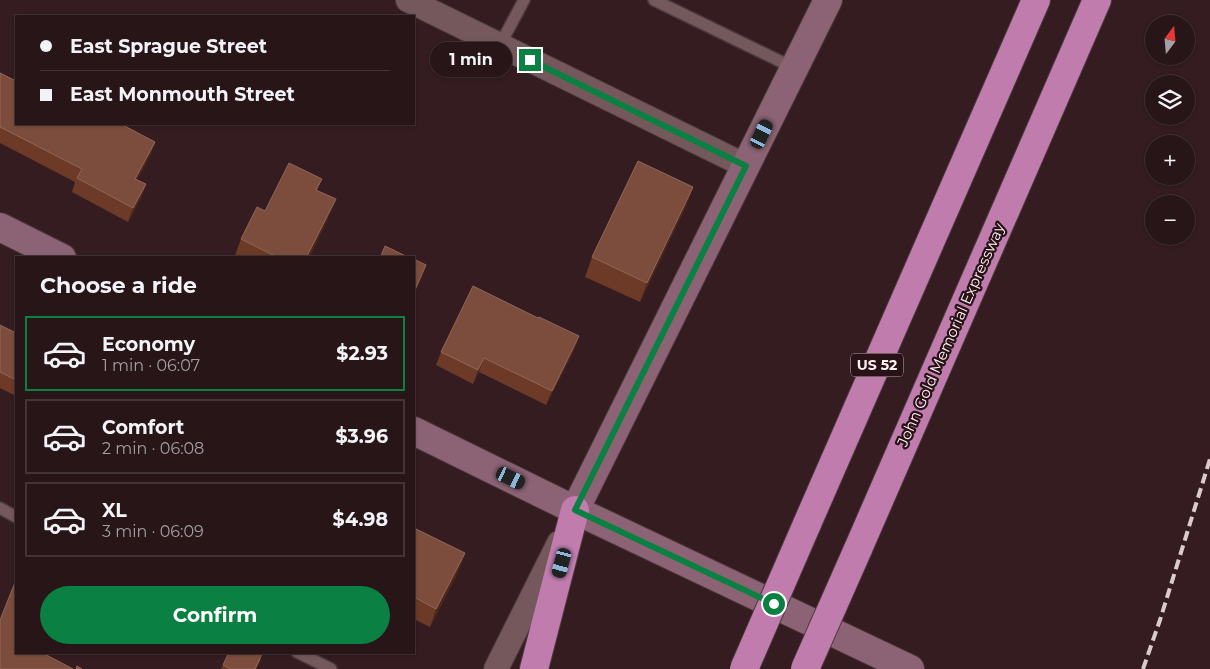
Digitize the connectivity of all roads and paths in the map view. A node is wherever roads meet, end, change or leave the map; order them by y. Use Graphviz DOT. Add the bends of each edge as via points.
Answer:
graph roads {
  1 [pos="408,0"];
  2 [pos="524,0"];
  3 [pos="654,0"];
  4 [pos="828,0"];
  5 [pos="1036,0"];
  6 [pos="1097,0"];
  7 [pos="500,45"];
  8 [pos="794,68"];
  9 [pos="746,166"];
  10 [pos="0,227"];
  11 [pos="58,256"];
  12 [pos="415,431"];
  13 [pos="0,508"];
  14 [pos="575,510"];
  15 [pos="15,516"];
  16 [pos="301,654"];
  17 [pos="331,669"];
  18 [pos="496,669"];
  19 [pos="534,669"];
  20 [pos="744,669"];
  21 [pos="805,669"];
  22 [pos="910,669"];
  1 -- 7 [label="street"];
  2 -- 7 [label="lane"];
  3 -- 8 [label="lane"];
  4 -- 8 [label="main road"];
  5 -- 20 [label="highway, US 52, bridge"];
  6 -- 21 [label="highway, John Gold Memorial Expressway, bridge"];
  7 -- 9 [label="street"];
  8 -- 9 [label="main road"];
  9 -- 14 [label="main road"];
  10 -- 11 [label="main road"];
  12 -- 14 [label="main road"];
  13 -- 15 [label="lane"];
  14 -- 18 [label="street"];
  14 -- 19 [label="highway"];
  14 -- 22 [label="main road"];
  16 -- 17 [label="lane"];
}
